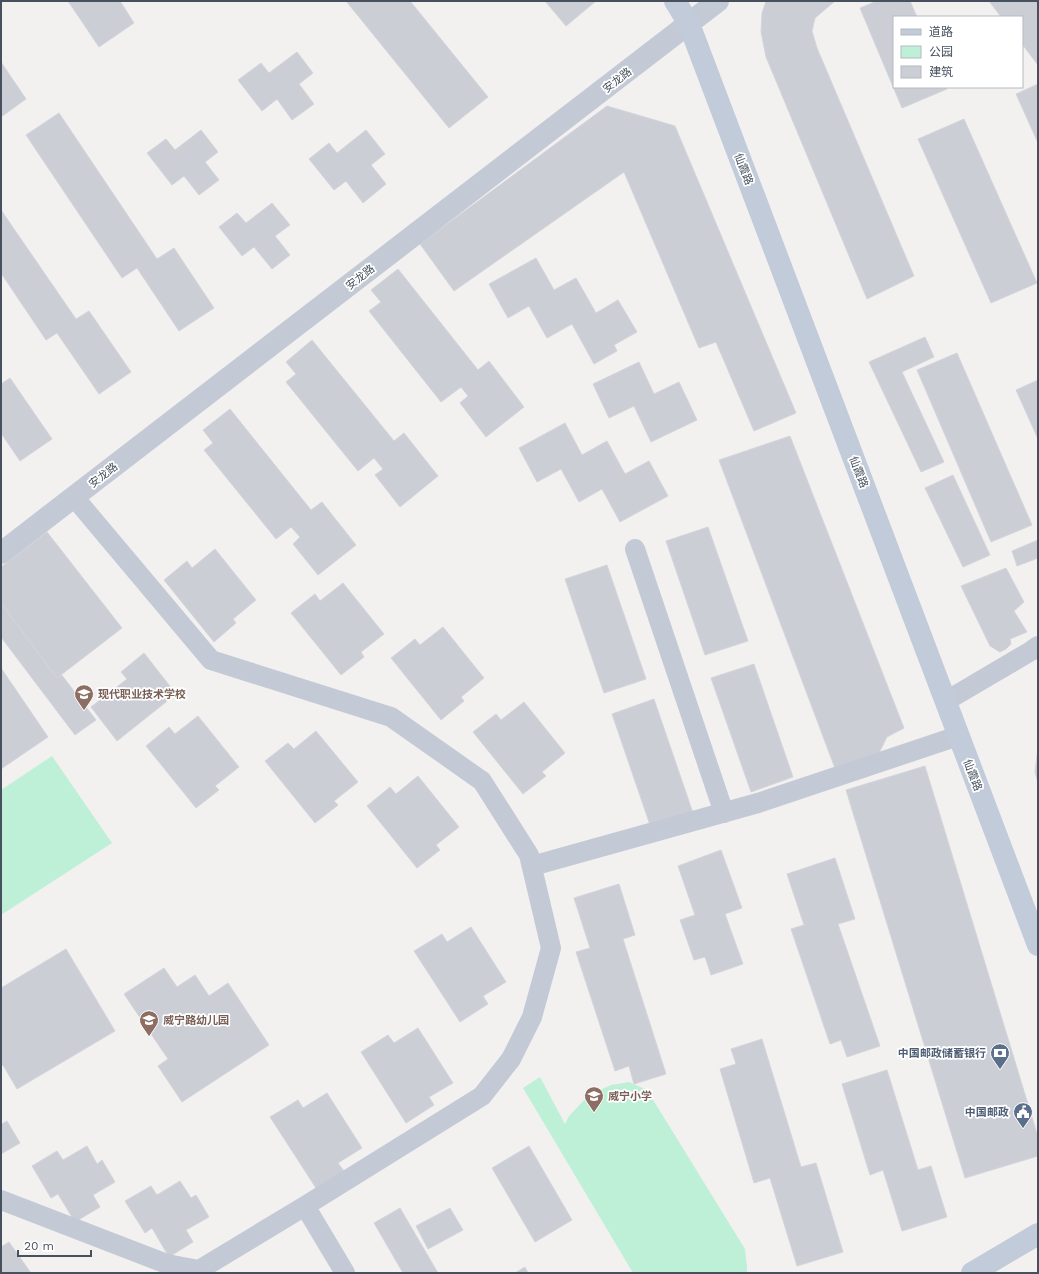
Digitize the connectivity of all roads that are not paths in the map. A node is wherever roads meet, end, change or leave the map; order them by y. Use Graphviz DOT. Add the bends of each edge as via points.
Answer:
graph roads {
  1 [pos="675,1"];
  2 [pos="718,1"];
  3 [pos="689,24"];
  4 [pos="74,497"];
  5 [pos="635,549"];
  6 [pos="1,553"];
  7 [pos="1038,646"];
  8 [pos="946,701"];
  9 [pos="958,736"];
  10 [pos="724,813"];
  11 [pos="532,866"];
  12 [pos="1038,945"];
  13 [pos="1,1200"];
  14 [pos="305,1206"];
  15 [pos="1038,1234"];
  16 [pos="200,1271"];
  17 [pos="345,1273"];
  18 [pos="972,1273"];
  1 -- 3 [label="main road, 仙霞路"];
  2 -- 3 [label="street, 安龙路"];
  3 -- 4 [label="street, 安龙路"];
  3 -- 8 [label="main road, 仙霞路"];
  4 -- 6 [label="street, 安龙路"];
  4 -- 11 [label="street" via="211,660 391,717 482,781 529,855"];
  5 -- 10 [label="street"];
  7 -- 8 [label="street"];
  8 -- 9 [label="main road, 仙霞路"];
  9 -- 10 [label="street"];
  9 -- 12 [label="main road, 仙霞路"];
  10 -- 11 [label="street"];
  11 -- 14 [label="street" via="551,948 532,1017 511,1059 482,1096"];
  13 -- 16 [label="street" via="167,1264"];
  14 -- 16 [label="street"];
  14 -- 17 [label="street"];
  15 -- 18 [label="main road"];
}
